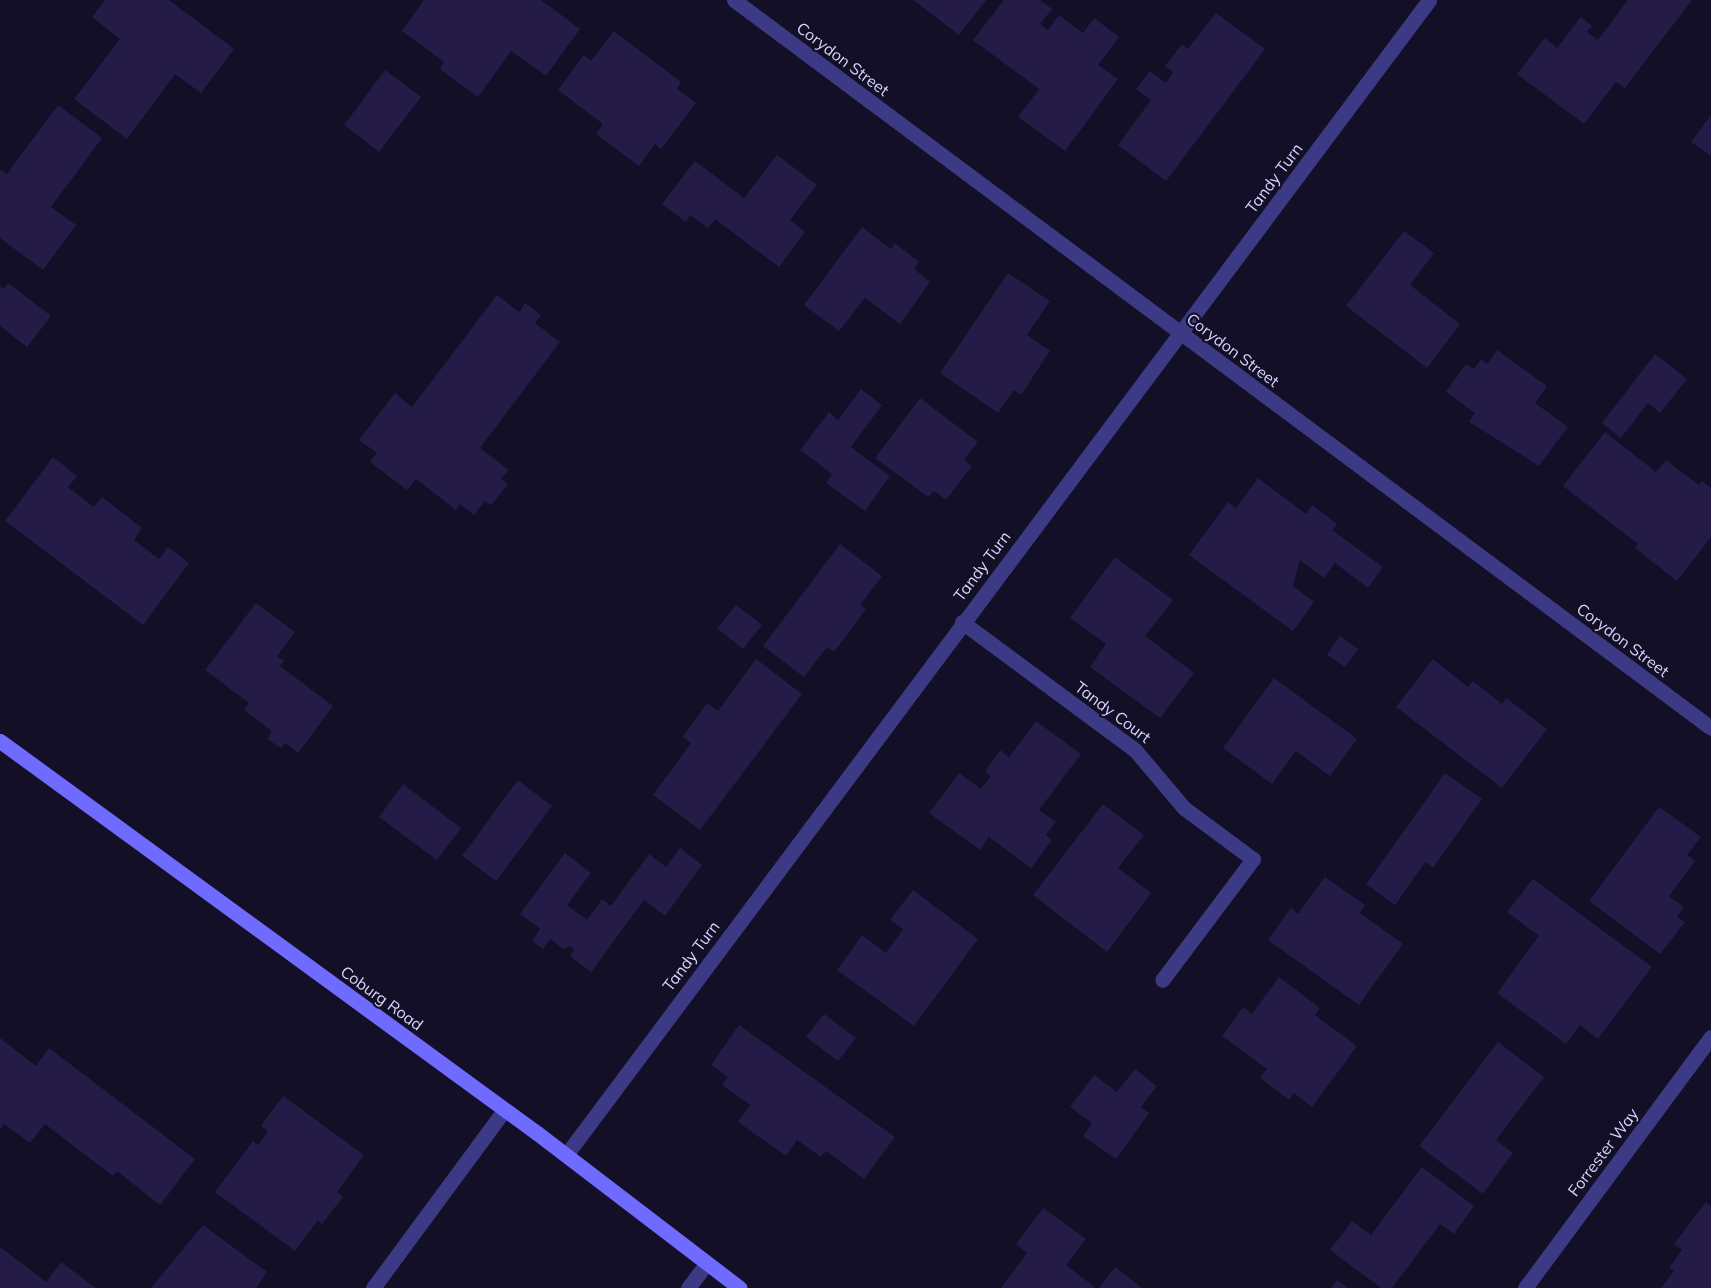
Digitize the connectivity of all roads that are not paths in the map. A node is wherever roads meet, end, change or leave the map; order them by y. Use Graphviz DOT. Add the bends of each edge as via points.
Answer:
graph roads {
  1 [pos="734,0"];
  2 [pos="1429,0"];
  3 [pos="1180,334"];
  4 [pos="962,622"];
  5 [pos="1711,728"];
  6 [pos="0,741"];
  7 [pos="1162,980"];
  8 [pos="1711,1037"];
  9 [pos="504,1110"];
  10 [pos="566,1155"];
  11 [pos="706,1263"];
  12 [pos="373,1288"];
  13 [pos="688,1288"];
  14 [pos="740,1288"];
  15 [pos="1525,1288"];
  1 -- 3 [label="street, Corydon Street"];
  2 -- 3 [label="street, Tandy Turn"];
  3 -- 4 [label="street, Tandy Turn"];
  3 -- 5 [label="street, Corydon Street"];
  4 -- 7 [label="street, Tandy Court" via="1135,750 1184,808 1253,859"];
  4 -- 10 [label="street, Tandy Turn"];
  6 -- 9 [label="main road, Coburg Road"];
  8 -- 15 [label="street, Forrester Way"];
  9 -- 10 [label="main road, Coburg Road"];
  9 -- 12 [label="street"];
  10 -- 11 [label="main road, Coburg Road"];
  11 -- 13 [label="street"];
  11 -- 14 [label="main road, Coburg Road"];
}
